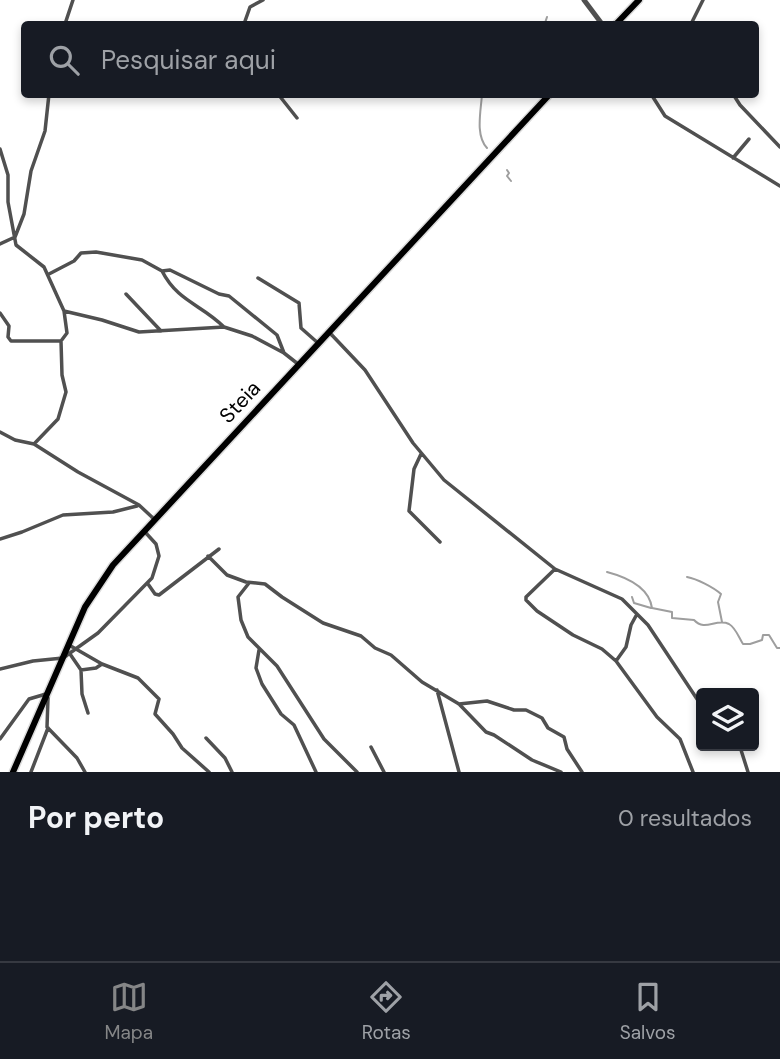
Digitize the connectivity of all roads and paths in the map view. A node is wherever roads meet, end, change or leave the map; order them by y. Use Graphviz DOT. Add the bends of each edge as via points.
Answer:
graph roads {
  1 [pos="73,0"];
  2 [pos="263,0"];
  3 [pos="584,0"];
  4 [pos="639,0"];
  5 [pos="703,0"];
  6 [pos="66,21"];
  7 [pos="245,21"];
  8 [pos="600,21"];
  9 [pos="619,21"];
  10 [pos="694,21"];
  11 [pos="49,98"];
  12 [pos="281,98"];
  13 [pos="546,98"];
  14 [pos="653,98"];
  15 [pos="736,98"];
  16 [pos="298,118"];
  17 [pos="749,139"];
  18 [pos="780,147"];
  19 [pos="0,149"];
  20 [pos="733,158"];
  21 [pos="780,186"];
  22 [pos="15,237"];
  23 [pos="0,244"];
  24 [pos="162,271"];
  25 [pos="49,274"];
  26 [pos="258,278"];
  27 [pos="126,294"];
  28 [pos="64,311"];
  29 [pos="0,313"];
  30 [pos="224,327"];
  31 [pos="161,331"];
  32 [pos="329,332"];
  33 [pos="61,341"];
  34 [pos="318,343"];
  35 [pos="284,354"];
  36 [pos="298,364"];
  37 [pos="0,432"];
  38 [pos="34,444"];
  39 [pos="421,454"];
  40 [pos="139,505"];
  41 [pos="154,519"];
  42 [pos="144,530"];
  43 [pos="0,539"];
  44 [pos="440,542"];
  45 [pos="219,549"];
  46 [pos="208,556"];
  47 [pos="555,569"];
  48 [pos="249,583"];
  49 [pos="148,584"];
  50 [pos="637,614"];
  51 [pos="69,645"];
  52 [pos="77,649"];
  53 [pos="259,650"];
  54 [pos="71,654"];
  55 [pos="63,657"];
  56 [pos="616,661"];
  57 [pos="102,664"];
  58 [pos="0,669"];
  59 [pos="81,670"];
  60 [pos="437,690"];
  61 [pos="48,692"];
  62 [pos="696,697"];
  63 [pos="459,704"];
  64 [pos="88,713"];
  65 [pos="0,728"];
  66 [pos="48,728"];
  67 [pos="6,732"];
  68 [pos="206,738"];
  69 [pos="0,739"];
  70 [pos="371,747"];
  71 [pos="741,751"];
  72 [pos="202,769"];
  73 [pos="13,772"];
  74 [pos="31,772"];
  75 [pos="85,772"];
  76 [pos="209,772"];
  77 [pos="232,772"];
  78 [pos="316,772"];
  79 [pos="358,772"];
  80 [pos="384,772"];
  81 [pos="459,772"];
  82 [pos="561,772"];
  83 [pos="582,772"];
  84 [pos="693,772"];
  85 [pos="748,772"];
  1 -- 6 [label="street"];
  2 -- 7 [label="street" via="250,7"];
  3 -- 8 [label="street"];
  4 -- 9 [label="main road"];
  5 -- 10 [label="street"];
  11 -- 22 [label="street" via="45,131"];
  12 -- 16 [label="street"];
  13 -- 32 [label="main road, Steia"];
  14 -- 20 [label="street" via="665,116"];
  15 -- 18 [label="street"];
  17 -- 20 [label="street"];
  19 -- 22 [label="street" via="8,175"];
  20 -- 21 [label="street"];
  22 -- 23 [label="street"];
  22 -- 25 [label="street" via="17,247"];
  24 -- 25 [label="street" via="142,260 96,252 81,253"];
  24 -- 30 [label="street" via="172,289"];
  24 -- 35 [label="street" via="173,271 232,298 277,335"];
  25 -- 28 [label="street"];
  26 -- 34 [label="street" via="299,303 301,328"];
  27 -- 31 [label="street"];
  28 -- 31 [label="street" via="135,331"];
  28 -- 33 [label="street" via="67,333"];
  29 -- 33 [label="street" via="9,326 9,341"];
  30 -- 31 [label="street"];
  30 -- 35 [label="street"];
  32 -- 34 [label="main road, Steia"];
  32 -- 39 [label="street" via="365,370"];
  33 -- 38 [label="street" via="65,394 57,422"];
  34 -- 36 [label="main road, Steia"];
  35 -- 36 [label="street"];
  36 -- 41 [label="main road, Steia"];
  37 -- 38 [label="street"];
  38 -- 40 [label="street"];
  39 -- 44 [label="street" via="414,469 409,511"];
  39 -- 47 [label="street" via="448,484"];
  40 -- 41 [label="street"];
  40 -- 43 [label="street" via="113,512 63,515"];
  41 -- 42 [label="main road, Steia"];
  42 -- 49 [label="street" via="159,556"];
  42 -- 51 [label="main road, Steia" via="102,579"];
  45 -- 46 [label="street"];
  46 -- 48 [label="street" via="227,575"];
  46 -- 49 [label="street" via="159,594"];
  47 -- 50 [label="street" via="617,596"];
  47 -- 56 [label="street" via="526,600"];
  48 -- 53 [label="street" via="238,597 240,618"];
  48 -- 60 [label="street" via="265,584 323,623 361,636"];
  49 -- 52 [label="street"];
  50 -- 56 [label="street"];
  50 -- 62 [label="street"];
  51 -- 52 [label="street"];
  51 -- 55 [label="main road, Steia"];
  52 -- 54 [label="street"];
  52 -- 57 [label="street"];
  53 -- 78 [label="street" via="256,664 262,684 281,715 294,725"];
  53 -- 79 [label="street" via="277,666 321,736"];
  54 -- 55 [label="street"];
  54 -- 59 [label="street"];
  55 -- 58 [label="street"];
  55 -- 61 [label="main road, Steia"];
  56 -- 84 [label="street" via="657,717 680,738"];
  57 -- 59 [label="street"];
  57 -- 72 [label="street" via="136,677 158,697 155,714"];
  59 -- 64 [label="street"];
  60 -- 63 [label="street"];
  60 -- 81 [label="street"];
  61 -- 66 [label="street"];
  61 -- 67 [label="street" via="29,699"];
  61 -- 73 [label="main road, Steia"];
  63 -- 82 [label="street" via="486,732"];
  63 -- 83 [label="street" via="487,701 537,715 564,737"];
  65 -- 67 [label="street"];
  66 -- 74 [label="street"];
  66 -- 75 [label="street"];
  67 -- 69 [label="street"];
  68 -- 77 [label="street"];
  70 -- 80 [label="street"];
  71 -- 85 [label="street"];
  72 -- 76 [label="street"];
}
